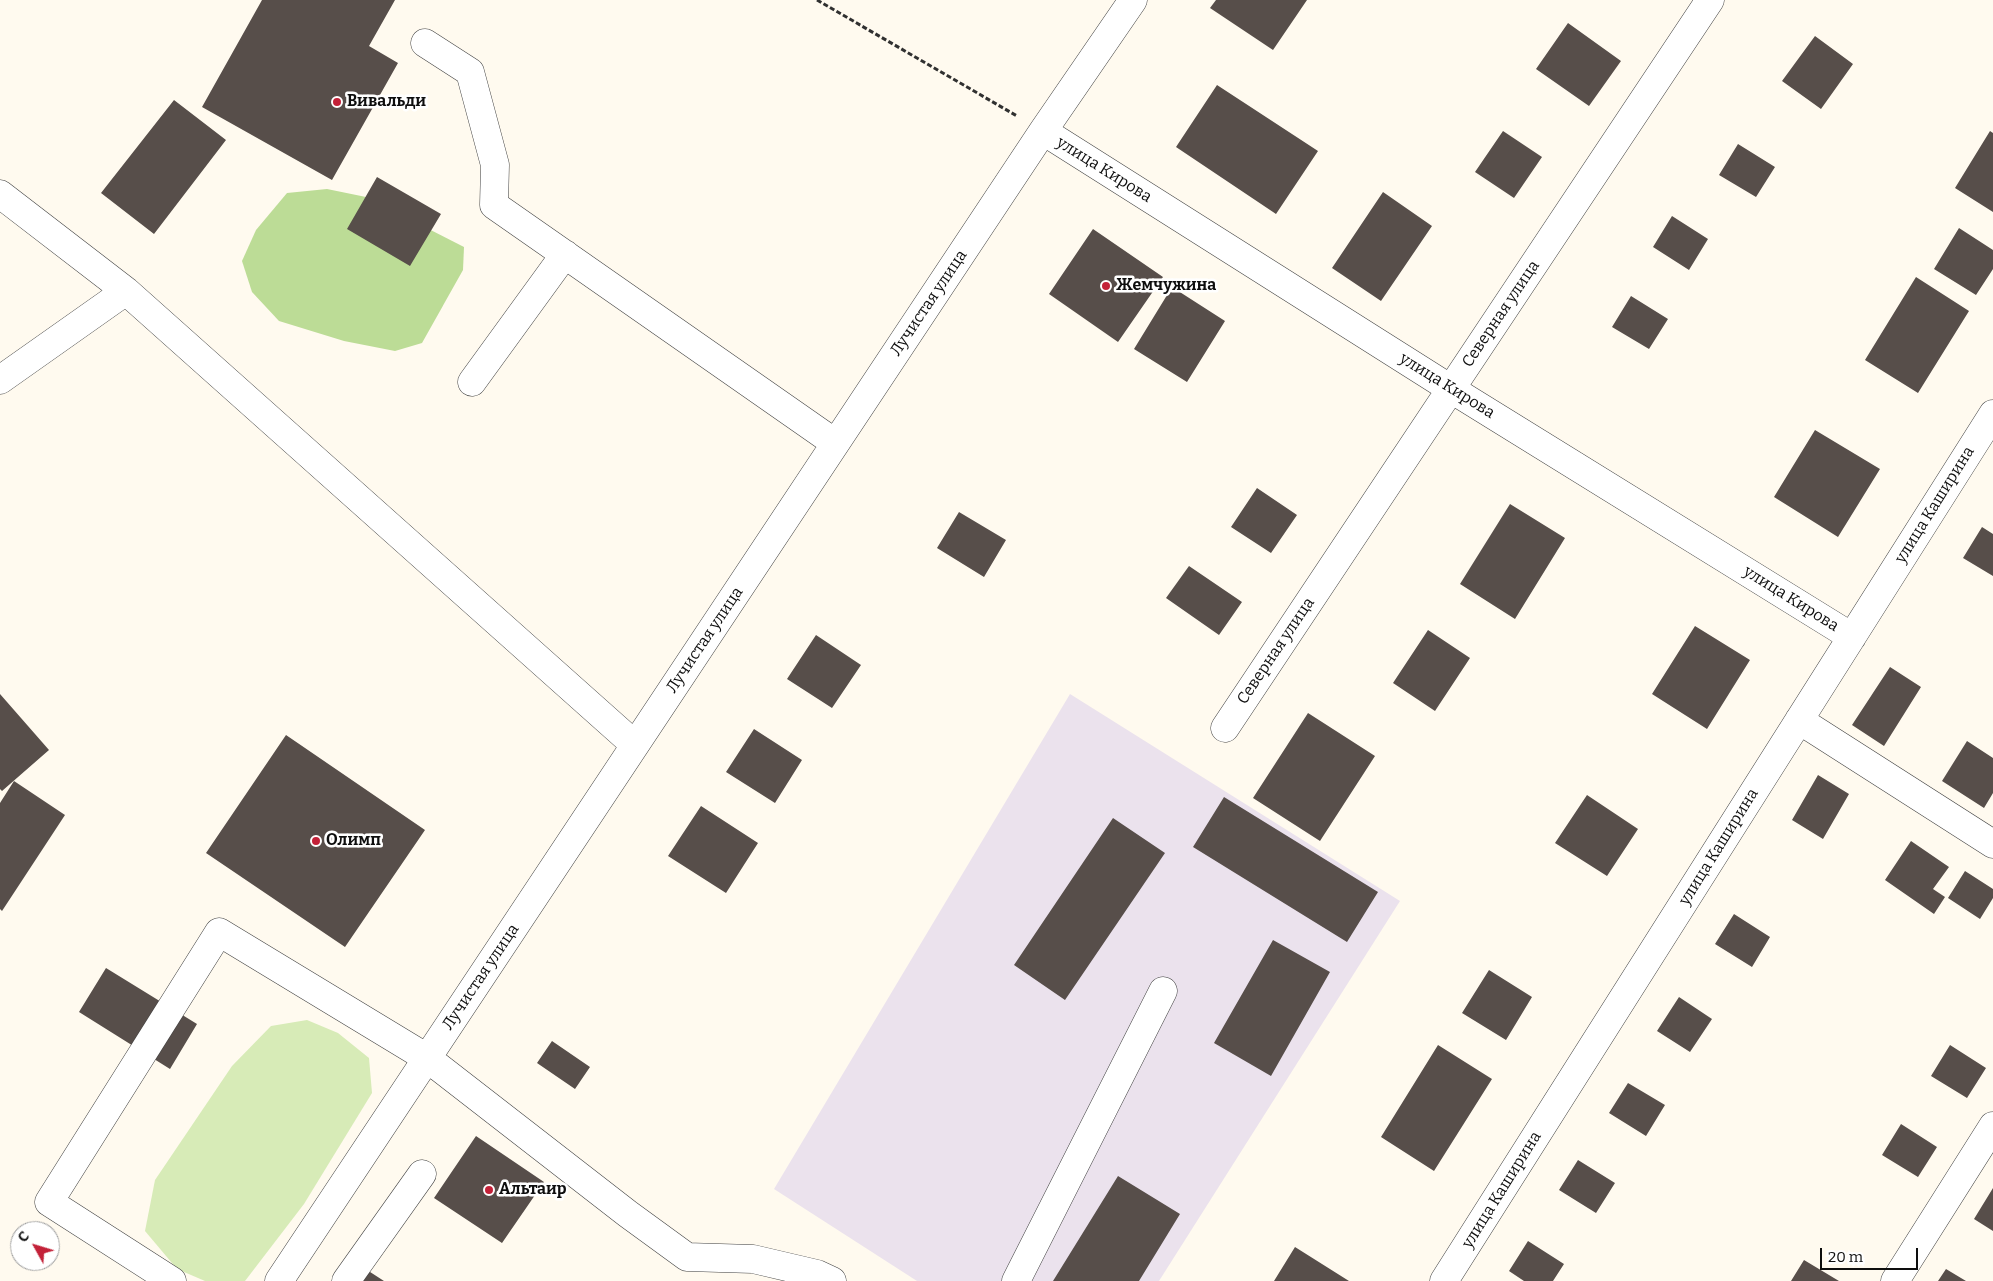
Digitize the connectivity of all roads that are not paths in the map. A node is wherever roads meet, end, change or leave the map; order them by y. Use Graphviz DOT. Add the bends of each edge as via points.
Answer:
graph roads {
  1 [pos="1133,0"];
  2 [pos="1710,0"];
  3 [pos="425,43"];
  4 [pos="1043,131"];
  5 [pos="0,194"];
  6 [pos="565,254"];
  7 [pos="126,291"];
  8 [pos="0,380"];
  9 [pos="472,382"];
  10 [pos="1451,389"];
  11 [pos="1993,414"];
  12 [pos="836,443"];
  13 [pos="1852,637"];
  14 [pos="1799,720"];
  15 [pos="1225,728"];
  16 [pos="635,745"];
  17 [pos="1993,844"];
  18 [pos="1162,991"];
  19 [pos="427,1058"];
  20 [pos="1993,1126"];
  21 [pos="422,1174"];
  22 [pos="172,1281"];
  23 [pos="279,1281"];
  24 [pos="346,1281"];
  25 [pos="832,1281"];
  26 [pos="1016,1281"];
  27 [pos="1444,1281"];
  28 [pos="1895,1281"];
  1 -- 4 [label="street, Лучистая улица"];
  2 -- 10 [label="street, Северная улица"];
  3 -- 6 [label="street" via="470,72 495,165 494,204"];
  4 -- 10 [label="street, улица Кирова"];
  4 -- 12 [label="street, Лучистая улица"];
  5 -- 7 [label="street"];
  6 -- 9 [label="street"];
  6 -- 12 [label="street"];
  7 -- 8 [label="street"];
  7 -- 16 [label="street"];
  10 -- 13 [label="street, улица Кирова"];
  10 -- 15 [label="street, Северная улица"];
  11 -- 13 [label="street, улица Каширина"];
  12 -- 16 [label="street, Лучистая улица"];
  13 -- 14 [label="street, улица Каширина"];
  14 -- 17 [label="street"];
  14 -- 27 [label="street, улица Каширина"];
  16 -- 19 [label="street, Лучистая улица"];
  18 -- 26 [label="street"];
  19 -- 22 [label="street" via="219,932 49,1202"];
  19 -- 23 [label="street, Лучистая улица"];
  19 -- 25 [label="street" via="687,1257 753,1259 817,1274"];
  20 -- 28 [label="street"];
  21 -- 24 [label="street"];
}
